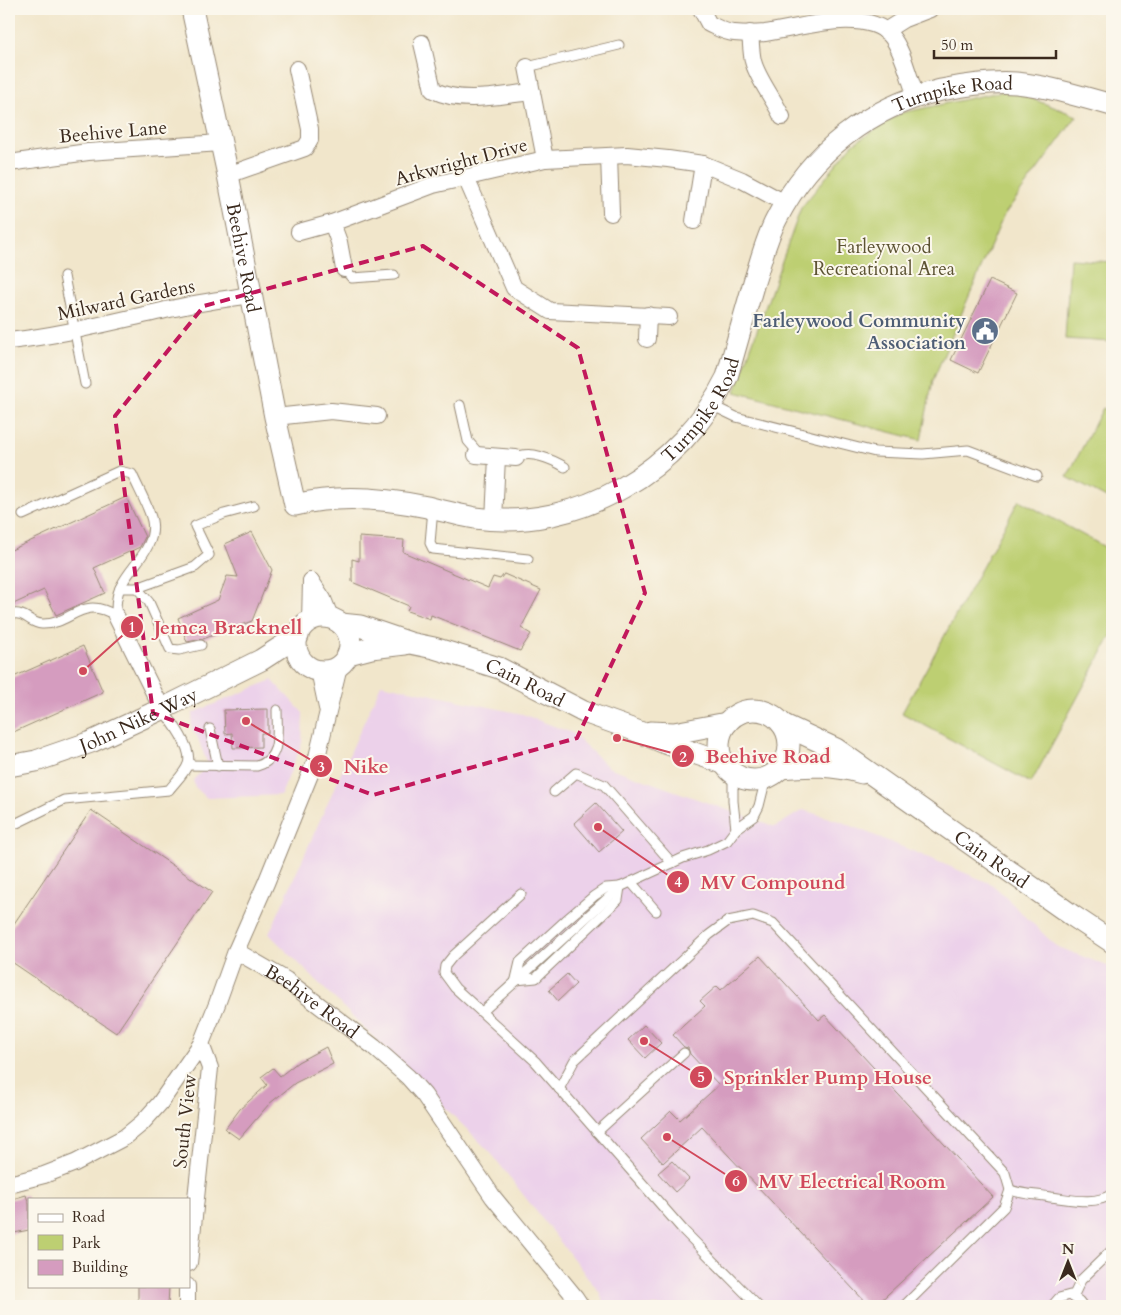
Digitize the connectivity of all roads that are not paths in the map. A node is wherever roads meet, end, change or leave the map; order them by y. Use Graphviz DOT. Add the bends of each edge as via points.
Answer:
graph roads {
  1 [pos="192,9"];
  2 [pos="701,9"];
  3 [pos="930,9"];
  4 [pos="885,31"];
  5 [pos="750,33"];
  6 [pos="422,43"];
  7 [pos="619,45"];
  8 [pos="527,67"];
  9 [pos="297,69"];
  10 [pos="532,92"];
  11 [pos="916,96"];
  12 [pos="1112,105"];
  13 [pos="782,117"];
  14 [pos="221,142"];
  15 [pos="609,156"];
  16 [pos="545,159"];
  17 [pos="9,163"];
  18 [pos="703,164"];
  19 [pos="228,175"];
  20 [pos="466,178"];
  21 [pos="785,204"];
  22 [pos="611,213"];
  23 [pos="694,221"];
  24 [pos="332,223"];
  25 [pos="299,232"];
  26 [pos="344,269"];
  27 [pos="394,275"];
  28 [pos="64,276"];
  29 [pos="251,294"];
  30 [pos="648,316"];
  31 [pos="669,317"];
  32 [pos="74,331"];
  33 [pos="647,339"];
  34 [pos="9,341"];
  35 [pos="85,384"];
  36 [pos="460,405"];
  37 [pos="711,405"];
  38 [pos="376,416"];
  39 [pos="275,418"];
  40 [pos="478,455"];
  41 [pos="497,457"];
  42 [pos="516,458"];
  43 [pos="565,467"];
  44 [pos="1037,476"];
  45 [pos="295,505"];
  46 [pos="254,506"];
  47 [pos="433,509"];
  48 [pos="23,515"];
  49 [pos="494,520"];
  50 [pos="528,559"];
  51 [pos="120,588"];
  52 [pos="137,588"];
  53 [pos="9,615"];
  54 [pos="116,616"];
  55 [pos="336,621"];
  56 [pos="304,629"];
  57 [pos="410,643"];
  58 [pos="200,644"];
  59 [pos="261,660"];
  60 [pos="328,663"];
  61 [pos="162,710"];
  62 [pos="277,710"];
  63 [pos="727,723"];
  64 [pos="782,724"];
  65 [pos="210,728"];
  66 [pos="637,731"];
  67 [pos="188,765"];
  68 [pos="9,766"];
  69 [pos="218,766"];
  70 [pos="728,768"];
  71 [pos="773,773"];
  72 [pos="872,776"];
  73 [pos="554,792"];
  74 [pos="9,823"];
  75 [pos="736,829"];
  76 [pos="672,863"];
  77 [pos="631,882"];
  78 [pos="620,887"];
  79 [pos="521,894"];
  80 [pos="656,911"];
  81 [pos="1112,942"];
  82 [pos="236,951"];
  83 [pos="516,980"];
  84 [pos="482,1012"];
  85 [pos="200,1044"];
  86 [pos="684,1053"];
  87 [pos="559,1088"];
  88 [pos="596,1132"];
  89 [pos="9,1184"];
  90 [pos="1010,1190"];
  91 [pos="1112,1194"];
  92 [pos="1112,1250"];
  93 [pos="190,1254"];
  94 [pos="187,1288"];
  95 [pos="1074,1297"];
  96 [pos="187,1306"];
  97 [pos="580,1306"];
  98 [pos="758,1306"];
  99 [pos="904,1306"];
  100 [pos="1052,1306"];
  101 [pos="1082,1306"];
  1 -- 14 [label="street, Beehive Road"];
  2 -- 5 [label="street" via="709,24 731,33"];
  3 -- 4 [label="street"];
  4 -- 5 [label="street" via="859,21 825,21"];
  4 -- 11 [label="street" via="896,43"];
  5 -- 13 [label="street" via="753,61"];
  6 -- 10 [label="street" via="434,90 444,95 480,97"];
  7 -- 8 [label="lane"];
  8 -- 10 [label="street"];
  9 -- 19 [label="street" via="310,129 310,140 305,148"];
  10 -- 16 [label="street"];
  11 -- 12 [label="street, Turnpike Road" via="981,83 1016,83"];
  11 -- 21 [label="street, Turnpike Road" via="855,126 836,141 810,167"];
  14 -- 17 [label="street, Beehive Lane" via="88,152"];
  14 -- 19 [label="street, Beehive Road"];
  15 -- 16 [label="street, Arkwright Drive"];
  15 -- 18 [label="street, Arkwright Drive" via="627,155"];
  15 -- 22 [label="street"];
  16 -- 20 [label="street, Arkwright Drive"];
  18 -- 21 [label="street, Arkwright Drive" via="742,180"];
  18 -- 23 [label="street"];
  19 -- 29 [label="street, Beehive Road"];
  20 -- 24 [label="street, Arkwright Drive" via="433,186"];
  20 -- 30 [label="street" via="514,288 550,311"];
  21 -- 37 [label="street, Turnpike Road" via="769,235 727,377"];
  24 -- 25 [label="street, Arkwright Drive"];
  24 -- 26 [label="street"];
  26 -- 27 [label="lane" via="352,278"];
  28 -- 32 [label="lane"];
  29 -- 32 [label="street, Milward Gardens"];
  29 -- 39 [label="street, Beehive Road"];
  30 -- 31 [label="street"];
  30 -- 33 [label="street"];
  32 -- 34 [label="street, Milward Gardens"];
  32 -- 35 [label="lane"];
  36 -- 40 [label="lane" via="468,441"];
  37 -- 44 [label="lane" via="736,418 875,452 923,454 968,450"];
  37 -- 49 [label="street, Turnpike Road" via="668,456 631,484 565,513"];
  38 -- 39 [label="street" via="331,411"];
  39 -- 45 [label="street, Beehive Road"];
  40 -- 41 [label="street"];
  41 -- 42 [label="street"];
  41 -- 49 [label="street"];
  42 -- 43 [label="lane" via="520,455 547,457"];
  45 -- 47 [label="street, Turnpike Road" via="358,498 383,499"];
  46 -- 52 [label="lane" via="195,526 209,555 195,567"];
  47 -- 49 [label="street, Turnpike Road"];
  47 -- 50 [label="lane" via="430,543 433,549"];
  48 -- 51 [label="lane" via="119,471 132,474 152,520 153,534"];
  51 -- 52 [label="lane"];
  51 -- 54 [label="lane"];
  52 -- 58 [label="lane" via="149,602 170,649"];
  53 -- 54 [label="lane" via="19,614 34,622 51,623 85,609 97,608"];
  54 -- 61 [label="street"];
  55 -- 56 [label="street" via="324,617"];
  55 -- 56 [label="street" via="311,581"];
  55 -- 57 [label="street, Cain Road"];
  55 -- 60 [label="street" via="346,630 350,646"];
  56 -- 59 [label="street, John Nike Way"];
  56 -- 60 [label="street" via="298,650"];
  57 -- 60 [label="street, Cain Road" via="371,648"];
  57 -- 66 [label="street, Cain Road" via="499,668 584,712"];
  59 -- 60 [label="street, John Nike Way"];
  59 -- 61 [label="street, John Nike Way"];
  60 -- 82 [label="street" via="327,710 317,756"];
  61 -- 67 [label="lane" via="185,745"];
  61 -- 68 [label="street, John Nike Way" via="91,742 36,761"];
  62 -- 69 [label="lane" via="276,747 265,764"];
  63 -- 64 [label="street" via="741,713 759,711"];
  63 -- 66 [label="street, Cain Road" via="674,733"];
  63 -- 70 [label="street" via="719,742"];
  64 -- 71 [label="street" via="789,742 788,751 786,760"];
  64 -- 72 [label="street, Cain Road" via="836,749"];
  65 -- 69 [label="lane"];
  66 -- 70 [label="street, Cain Road"];
  67 -- 69 [label="lane"];
  67 -- 74 [label="lane" via="169,790 64,800 16,823"];
  70 -- 71 [label="street" via="743,778 754,780"];
  70 -- 75 [label="lane"];
  71 -- 72 [label="street, Cain Road" via="800,766 829,766"];
  71 -- 75 [label="lane" via="754,816"];
  72 -- 81 [label="street, Cain Road"];
  73 -- 76 [label="lane" via="576,773 604,785"];
  75 -- 76 [label="lane" via="727,841"];
  76 -- 77 [label="lane"];
  77 -- 78 [label="lane"];
  77 -- 80 [label="lane"];
  78 -- 83 [label="lane" via="606,888 566,920 520,962"];
  78 -- 83 [label="lane" via="618,900 536,978"];
  79 -- 84 [label="lane" via="445,966 444,973 455,988"];
  82 -- 85 [label="street"];
  82 -- 97 [label="street, Beehive Road" via="286,980 408,1077 424,1095 493,1197"];
  83 -- 84 [label="lane"];
  84 -- 87 [label="lane" via="536,1061"];
  85 -- 89 [label="street" via="160,1103 125,1137 75,1163"];
  85 -- 93 [label="street, South View" via="210,1068"];
  86 -- 88 [label="lane"];
  87 -- 88 [label="lane"];
  87 -- 90 [label="lane" via="574,1061 709,935 728,921 753,916 772,923 1005,1173"];
  88 -- 98 [label="lane" via="684,1231"];
  90 -- 91 [label="lane" via="1024,1195 1077,1201 1106,1198"];
  90 -- 99 [label="lane" via="1004,1207"];
  92 -- 95 [label="lane" via="1081,1280"];
  94 -- 96 [label="street"];
  95 -- 100 [label="lane" via="1059,1298"];
  95 -- 101 [label="lane"];
}
